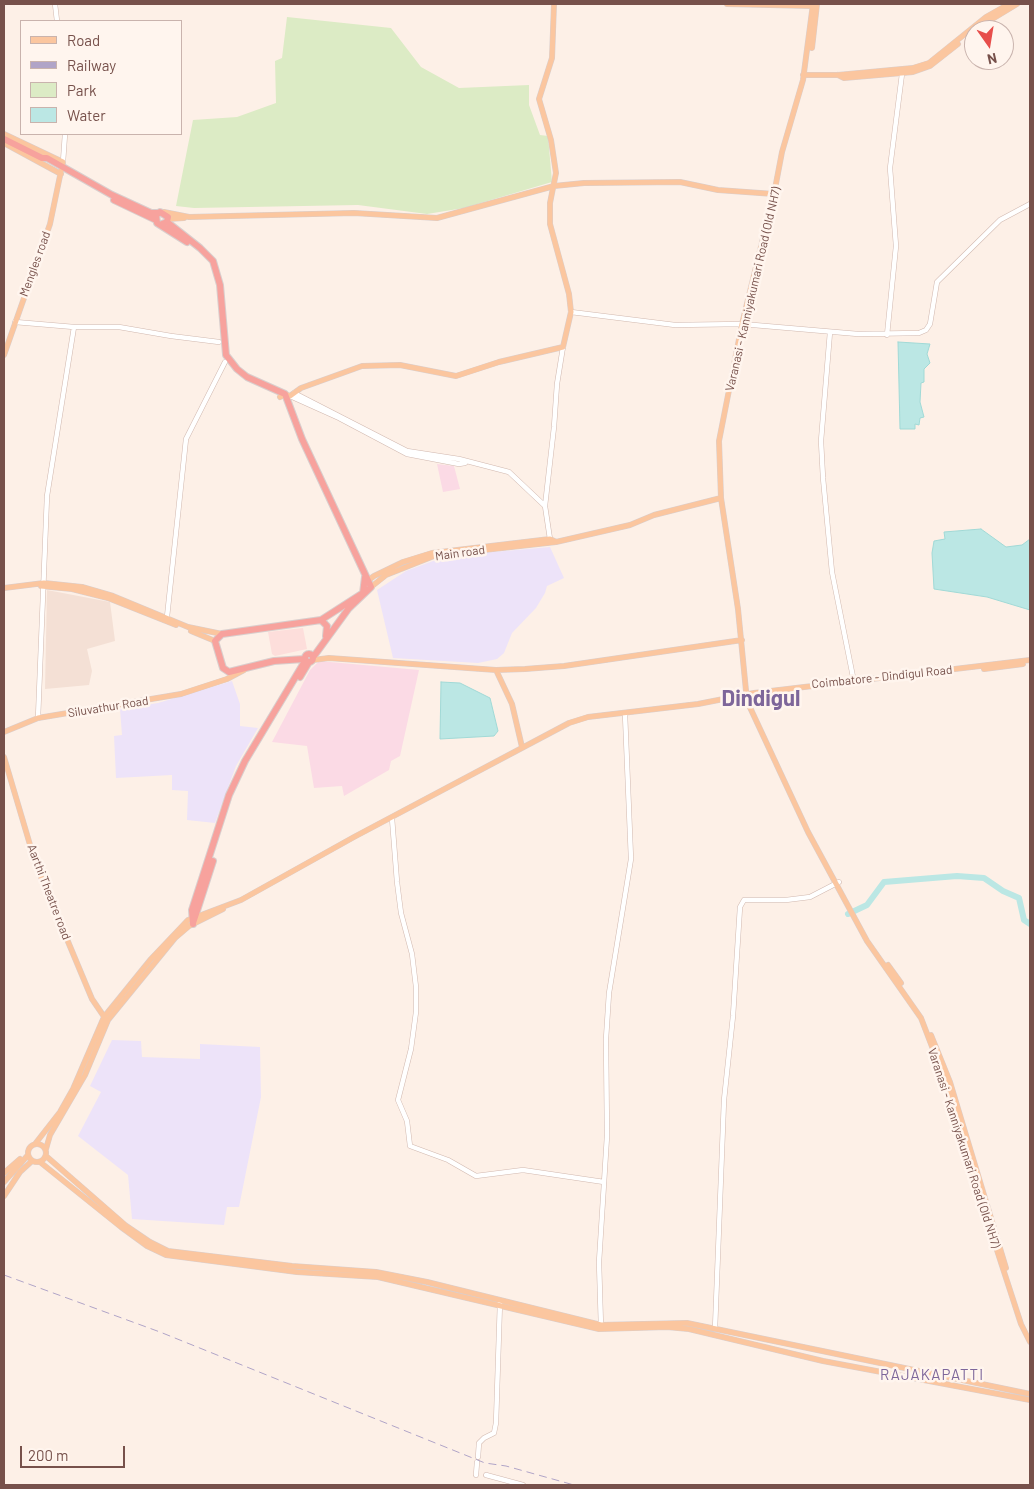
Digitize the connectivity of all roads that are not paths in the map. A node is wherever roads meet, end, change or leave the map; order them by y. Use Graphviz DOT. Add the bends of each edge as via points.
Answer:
graph roads {
  1 [pos="55,4"];
  2 [pos="554,4"];
  3 [pos="727,4"];
  4 [pos="1009,4"];
  5 [pos="1017,4"];
  6 [pos="815,5"];
  7 [pos="57,20"];
  8 [pos="992,20"];
  9 [pos="964,40"];
  10 [pos="808,66"];
  11 [pos="902,74"];
  12 [pos="814,75"];
  13 [pos="838,75"];
  14 [pos="804,77"];
  15 [pos="4,134"];
  16 [pos="65,135"];
  17 [pos="4,139"];
  18 [pos="4,143"];
  19 [pos="62,168"];
  20 [pos="554,186"];
  21 [pos="774,194"];
  22 [pos="1030,204"];
  23 [pos="161,213"];
  24 [pos="189,217"];
  25 [pos="163,221"];
  26 [pos="571,312"];
  27 [pos="15,322"];
  28 [pos="742,324"];
  29 [pos="74,327"];
  30 [pos="830,332"];
  31 [pos="886,335"];
  32 [pos="220,342"];
  33 [pos="563,347"];
  34 [pos="4,355"];
  35 [pos="225,362"];
  36 [pos="287,396"];
  37 [pos="721,498"];
  38 [pos="545,506"];
  39 [pos="550,539"];
  40 [pos="556,542"];
  41 [pos="368,583"];
  42 [pos="42,585"];
  43 [pos="4,588"];
  44 [pos="122,602"];
  45 [pos="167,617"];
  46 [pos="321,620"];
  47 [pos="222,634"];
  48 [pos="325,639"];
  49 [pos="742,640"];
  50 [pos="215,641"];
  51 [pos="309,659"];
  52 [pos="293,660"];
  53 [pos="1030,661"];
  54 [pos="221,663"];
  55 [pos="248,668"];
  56 [pos="496,670"];
  57 [pos="298,672"];
  58 [pos="854,680"];
  59 [pos="213,684"];
  60 [pos="748,695"];
  61 [pos="624,714"];
  62 [pos="38,718"];
  63 [pos="4,732"];
  64 [pos="522,747"];
  65 [pos="4,757"];
  66 [pos="392,818"];
  67 [pos="838,883"];
  68 [pos="227,906"];
  69 [pos="194,919"];
  70 [pos="106,1018"];
  71 [pos="35,1144"];
  72 [pos="46,1149"];
  73 [pos="46,1156"];
  74 [pos="971,1156"];
  75 [pos="30,1157"];
  76 [pos="40,1162"];
  77 [pos="4,1173"];
  78 [pos="5,1181"];
  79 [pos="604,1182"];
  80 [pos="4,1196"];
  81 [pos="500,1302"];
  82 [pos="601,1327"];
  83 [pos="715,1329"];
  84 [pos="1030,1336"];
  85 [pos="1030,1342"];
  86 [pos="1030,1394"];
  87 [pos="1030,1400"];
  88 [pos="476,1474"];
  89 [pos="486,1475"];
  90 [pos="523,1485"];
  1 -- 7 [label="street"];
  2 -- 20 [label="main road" via="552,58 539,98 552,147 556,173"];
  3 -- 6 [label="main road"];
  4 -- 13 [label="main road" via="986,17 928,62 898,70"];
  5 -- 8 [label="main road"];
  6 -- 10 [label="main road"];
  6 -- 14 [label="main road, Varanasi - Kanniyakumari Road (Old NH7)"];
  9 -- 11 [label="main road" via="930,66"];
  10 -- 12 [label="main road"];
  10 -- 14 [label="main road"];
  11 -- 13 [label="main road" via="844,78"];
  11 -- 31 [label="street" via="890,168 896,246"];
  12 -- 13 [label="main road"];
  12 -- 14 [label="main road"];
  14 -- 21 [label="main road, Varanasi - Kanniyakumari Road (Old NH7)" via="782,152"];
  15 -- 19 [label="main road"];
  16 -- 19 [label="street"];
  17 -- 19 [label="highway"];
  18 -- 19 [label="main road"];
  19 -- 23 [label="highway" via="151,213"];
  19 -- 25 [label="highway" via="137,213"];
  19 -- 27 [label="main road, Mengles road" via="50,224"];
  20 -- 21 [label="main road" via="680,182 718,190"];
  20 -- 24 [label="main road" via="437,218 354,213"];
  20 -- 26 [label="main road" via="549,216 566,276"];
  21 -- 28 [label="main road, Varanasi - Kanniyakumari Road (Old NH7)"];
  22 -- 31 [label="street" via="1000,220 937,282 926,330"];
  23 -- 24 [label="main road"];
  23 -- 25 [label="highway"];
  23 -- 25 [label="highway"];
  24 -- 25 [label="main road"];
  25 -- 32 [label="highway" via="168,232 198,251 213,268"];
  25 -- 36 [label="highway" via="200,248 216,267 224,350 229,361 247,377"];
  26 -- 28 [label="street" via="671,325"];
  26 -- 33 [label="main road"];
  27 -- 29 [label="street"];
  27 -- 34 [label="main road, Mengles road"];
  28 -- 30 [label="street"];
  28 -- 37 [label="main road, Varanasi - Kanniyakumari Road (Old NH7)" via="719,441"];
  29 -- 32 [label="street" via="120,327"];
  29 -- 42 [label="street" via="47,496"];
  30 -- 31 [label="street"];
  30 -- 58 [label="street" via="821,441 822,478 832,572"];
  32 -- 35 [label="highway"];
  33 -- 36 [label="main road" via="456,376 400,365 362,366"];
  33 -- 38 [label="street"];
  35 -- 36 [label="highway" via="245,380"];
  35 -- 45 [label="street" via="186,439"];
  36 -- 38 [label="street" via="407,451 509,472"];
  36 -- 41 [label="highway" via="300,436"];
  37 -- 40 [label="main road, Main road" via="659,513 630,525"];
  37 -- 49 [label="main road, Varanasi - Kanniyakumari Road (Old NH7)"];
  38 -- 39 [label="street"];
  39 -- 40 [label="main road"];
  39 -- 41 [label="main road, Main road" via="432,553 403,562"];
  40 -- 41 [label="main road, Main road" via="434,556"];
  41 -- 46 [label="highway" via="362,593"];
  41 -- 48 [label="highway"];
  42 -- 43 [label="main road"];
  42 -- 44 [label="main road" via="82,587"];
  42 -- 62 [label="street"];
  44 -- 45 [label="main road"];
  44 -- 50 [label="main road"];
  45 -- 47 [label="main road" via="188,627"];
  46 -- 47 [label="highway"];
  46 -- 48 [label="highway" via="327,626"];
  47 -- 50 [label="highway"];
  48 -- 51 [label="highway"];
  49 -- 56 [label="main road" via="564,666"];
  49 -- 60 [label="main road, Varanasi - Kanniyakumari Road (Old NH7)"];
  50 -- 54 [label="highway"];
  51 -- 52 [label="highway"];
  51 -- 56 [label="main road"];
  51 -- 57 [label="highway"];
  51 -- 69 [label="highway" via="236,785"];
  52 -- 55 [label="highway"];
  52 -- 57 [label="highway" via="298,665"];
  53 -- 58 [label="main road, Coimbatore - Dindigul Road"];
  54 -- 55 [label="highway" via="229,672"];
  54 -- 59 [label="main road" via="221,677"];
  55 -- 59 [label="main road, Siluvathur Road"];
  56 -- 64 [label="main road" via="512,704"];
  57 -- 69 [label="highway" via="238,773 192,910"];
  58 -- 60 [label="main road, Coimbatore - Dindigul Road"];
  59 -- 62 [label="main road, Siluvathur Road" via="138,703"];
  60 -- 61 [label="main road, Coimbatore - Dindigul Road"];
  60 -- 67 [label="main road, Varanasi - Kanniyakumari Road (Old NH7)" via="781,770"];
  61 -- 64 [label="main road, Coimbatore - Dindigul Road" via="578,720"];
  61 -- 79 [label="street" via="631,859 609,993"];
  62 -- 63 [label="main road, Siluvathur Road"];
  64 -- 66 [label="main road, Coimbatore - Dindigul Road"];
  65 -- 70 [label="main road, Aarthi Theatre road" via="36,865 92,999"];
  66 -- 68 [label="main road, Coimbatore - Dindigul Road"];
  66 -- 79 [label="street" via="397,882 416,987 412,1044 398,1100 407,1121 410,1146 448,1160 476,1176 535,1170"];
  67 -- 74 [label="main road, Varanasi - Kanniyakumari Road (Old NH7)" via="867,941 920,1014"];
  67 -- 83 [label="street" via="800,899 744,900 740,907 724,1100"];
  68 -- 69 [label="main road"];
  68 -- 69 [label="main road"];
  69 -- 70 [label="main road"];
  70 -- 71 [label="main road" via="73,1089"];
  70 -- 72 [label="main road" via="85,1075 50,1135"];
  71 -- 72 [label="main road"];
  71 -- 75 [label="main road"];
  72 -- 73 [label="main road"];
  73 -- 76 [label="main road"];
  73 -- 81 [label="main road" via="125,1226 161,1248 292,1266 376,1272"];
  74 -- 84 [label="main road, Varanasi - Kanniyakumari Road (Old NH7)"];
  74 -- 85 [label="main road, Varanasi - Kanniyakumari Road (Old NH7)" via="994,1241"];
  75 -- 76 [label="main road"];
  75 -- 77 [label="main road"];
  75 -- 78 [label="main road"];
  75 -- 80 [label="main road"];
  76 -- 81 [label="main road" via="146,1246 166,1255 296,1272 378,1277"];
  79 -- 82 [label="street" via="600,1253"];
  81 -- 82 [label="main road"];
  81 -- 88 [label="street" via="496,1423 494,1433 478,1443"];
  82 -- 83 [label="main road" via="682,1323"];
  82 -- 87 [label="main road" via="687,1328 823,1361"];
  83 -- 86 [label="main road"];
  89 -- 90 [label="street"];
}
